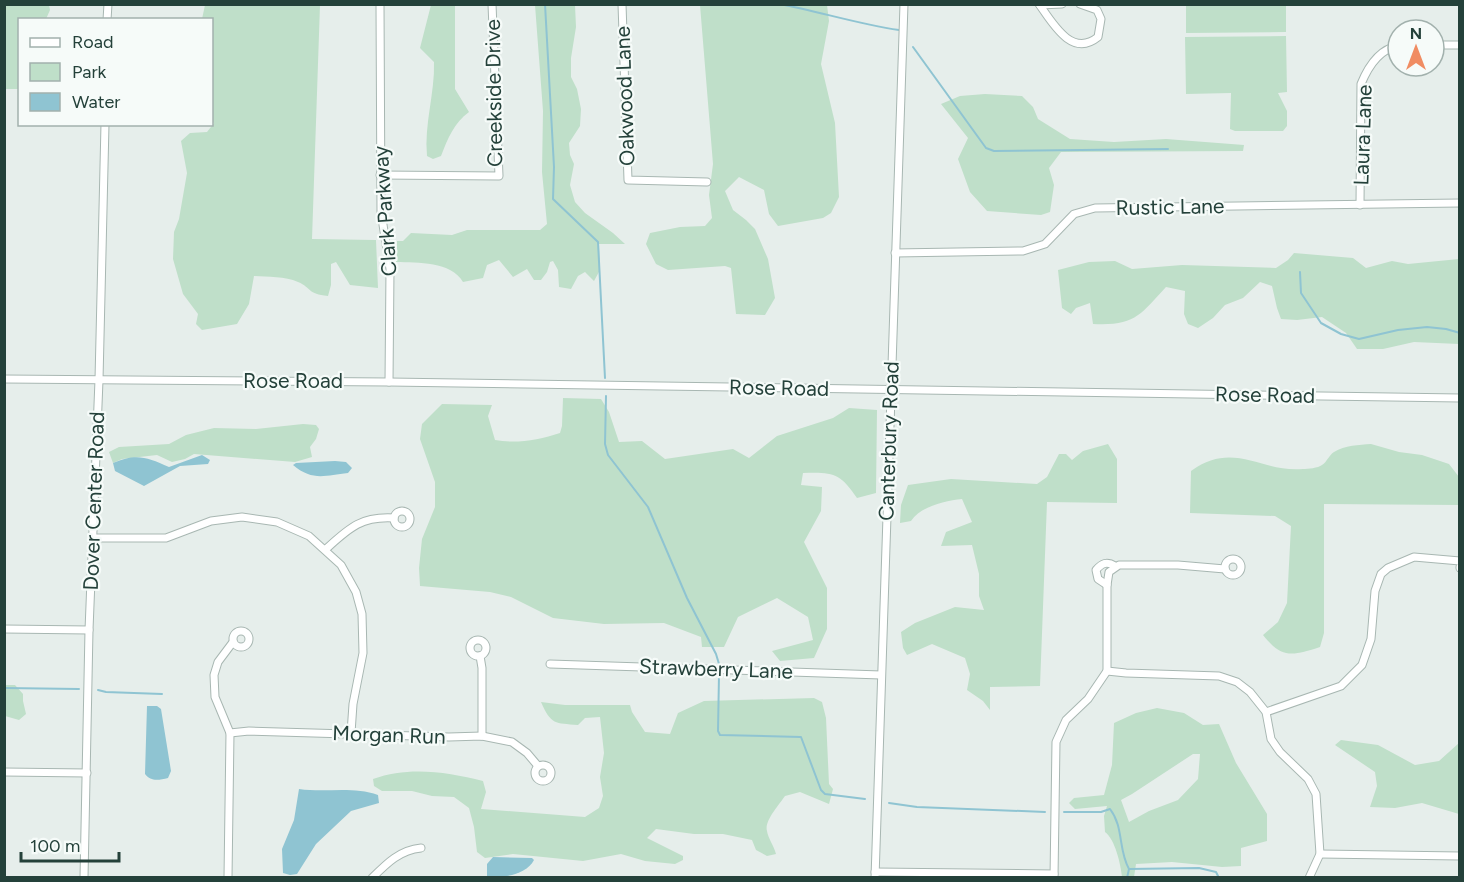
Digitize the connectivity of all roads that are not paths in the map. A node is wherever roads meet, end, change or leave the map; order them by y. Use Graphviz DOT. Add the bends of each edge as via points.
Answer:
graph roads {
  1 [pos="380,4"];
  2 [pos="492,4"];
  3 [pos="622,4"];
  4 [pos="904,4"];
  5 [pos="1062,4"];
  6 [pos="1080,4"];
  7 [pos="1039,5"];
  8 [pos="1386,52"];
  9 [pos="105,126"];
  10 [pos="380,175"];
  11 [pos="707,182"];
  12 [pos="1460,203"];
  13 [pos="1360,205"];
  14 [pos="895,253"];
  15 [pos="4,379"];
  16 [pos="99,380"];
  17 [pos="389,382"];
  18 [pos="891,390"];
  19 [pos="1460,398"];
  20 [pos="394,518"];
  21 [pos="93,538"];
  22 [pos="326,549"];
  23 [pos="1460,561"];
  24 [pos="1115,566"];
  25 [pos="1225,569"];
  26 [pos="1107,585"];
  27 [pos="4,629"];
  28 [pos="89,630"];
  29 [pos="233,642"];
  30 [pos="480,656"];
  31 [pos="550,664"];
  32 [pos="1107,671"];
  33 [pos="881,675"];
  34 [pos="1266,712"];
  35 [pos="230,733"];
  36 [pos="351,733"];
  37 [pos="482,736"];
  38 [pos="538,766"];
  39 [pos="4,772"];
  40 [pos="87,773"];
  41 [pos="421,848"];
  42 [pos="1320,854"];
  43 [pos="1460,856"];
  44 [pos="875,875"];
  45 [pos="1054,876"];
  46 [pos="84,878"];
  47 [pos="228,878"];
  48 [pos="372,878"];
  49 [pos="1309,878"];
  1 -- 10 [label="street, Clark Parkway"];
  2 -- 10 [label="street, Creekside Drive" via="499,176"];
  3 -- 11 [label="street, Oakwood Lane" via="627,180"];
  4 -- 14 [label="street, Canterbury Road"];
  5 -- 7 [label="street"];
  6 -- 7 [label="street" via="1097,10 1101,22 1098,37 1090,44 1069,41"];
  8 -- 13 [label="street, Laura Lane" via="1366,70 1361,84"];
  9 -- 16 [label="street, Dover Center Road"];
  10 -- 17 [label="street, Clark Parkway" via="390,269"];
  12 -- 13 [label="street, Rustic Lane"];
  13 -- 14 [label="street, Rustic Lane" via="1095,208 1074,214 1045,244 1023,251"];
  14 -- 18 [label="street, Canterbury Road"];
  15 -- 16 [label="street, Rose Road"];
  16 -- 17 [label="street, Rose Road"];
  16 -- 21 [label="street, Dover Center Road"];
  17 -- 18 [label="street, Rose Road"];
  18 -- 19 [label="street, Rose Road"];
  18 -- 33 [label="street, Canterbury Road"];
  20 -- 22 [label="street" via="359,522"];
  21 -- 22 [label="street" via="166,538 211,521 250,517 284,524"];
  21 -- 28 [label="street, Dover Center Road"];
  22 -- 36 [label="street" via="341,565 356,592 362,614 363,653"];
  23 -- 34 [label="street" via="1414,557 1388,568 1381,574 1375,591 1371,639 1362,665 1341,686"];
  24 -- 25 [label="street"];
  24 -- 26 [label="street" via="1109,572"];
  24 -- 26 [label="street" via="1106,563 1096,570 1097,577"];
  26 -- 32 [label="street"];
  27 -- 28 [label="street"];
  28 -- 40 [label="street, Dover Center Road"];
  29 -- 35 [label="street" via="218,662 214,675 214,698"];
  30 -- 37 [label="street"];
  31 -- 33 [label="street, Strawberry Lane"];
  32 -- 34 [label="street" via="1219,675 1250,692"];
  32 -- 45 [label="street" via="1089,699 1066,720 1056,742"];
  33 -- 44 [label="street, Canterbury Road"];
  34 -- 42 [label="street" via="1271,739 1308,779 1316,794"];
  35 -- 36 [label="street, Morgan Run"];
  35 -- 47 [label="street"];
  36 -- 37 [label="street, Morgan Run"];
  37 -- 38 [label="street, Morgan Run" via="512,741"];
  39 -- 40 [label="street"];
  40 -- 46 [label="street, Dover Center Road"];
  41 -- 48 [label="street" via="398,855"];
  42 -- 43 [label="street"];
  42 -- 49 [label="street"];
  44 -- 45 [label="street"];
}
